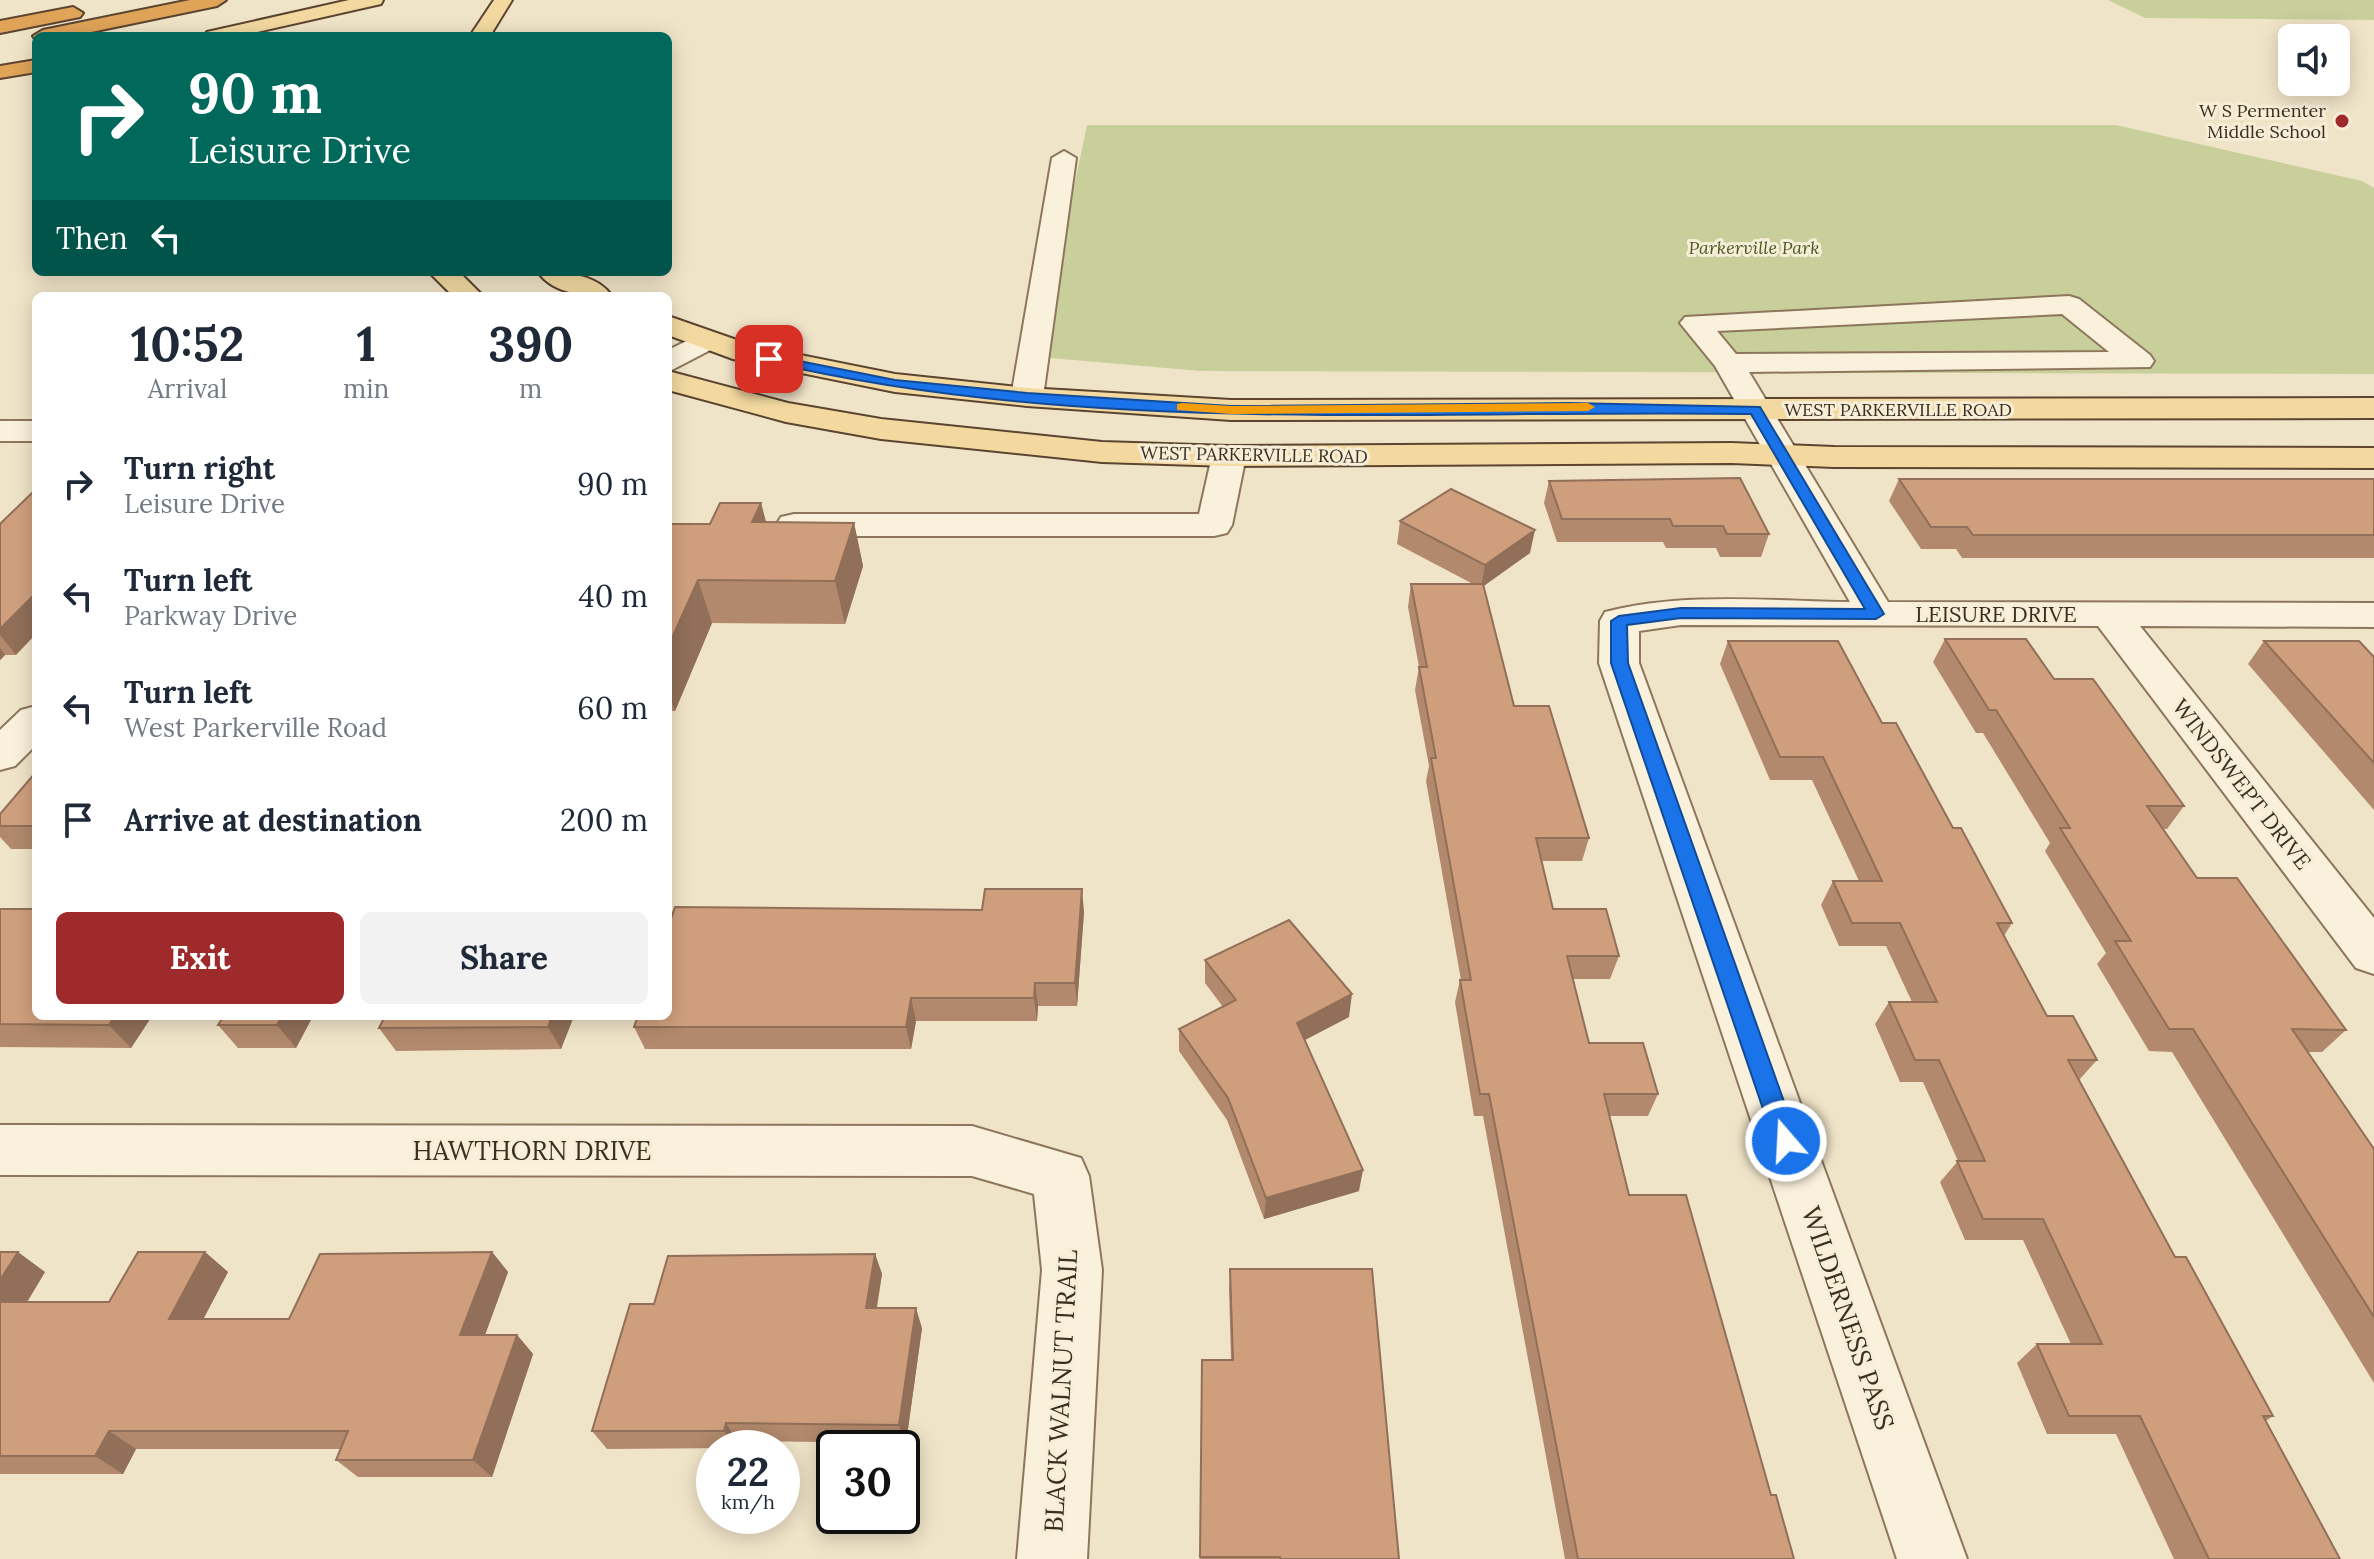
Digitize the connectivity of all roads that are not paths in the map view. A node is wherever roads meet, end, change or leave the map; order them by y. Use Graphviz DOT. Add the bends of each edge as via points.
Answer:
graph roads {
  1 [pos="134,0"];
  2 [pos="217,0"];
  3 [pos="374,0"];
  4 [pos="503,0"];
  5 [pos="0,27"];
  6 [pos="62,32"];
  7 [pos="232,32"];
  8 [pos="479,32"];
  9 [pos="32,39"];
  10 [pos="0,45"];
  11 [pos="32,69"];
  12 [pos="0,75"];
  13 [pos="1064,158"];
  14 [pos="447,276"];
  15 [pos="560,276"];
  16 [pos="465,292"];
  17 [pos="590,292"];
  18 [pos="672,327"];
  19 [pos="707,340"];
  20 [pos="672,361"];
  21 [pos="1728,363"];
  22 [pos="672,381"];
  23 [pos="1027,397"];
  24 [pos="2374,408"];
  25 [pos="1231,410"];
  26 [pos="1756,410"];
  27 [pos="0,431"];
  28 [pos="32,431"];
  29 [pos="1783,455"];
  30 [pos="1229,456"];
  31 [pos="2374,458"];
  32 [pos="762,525"];
  33 [pos="1876,614"];
  34 [pos="2110,615"];
  35 [pos="2374,615"];
  36 [pos="1619,621"];
  37 [pos="32,724"];
  38 [pos="0,755"];
  39 [pos="2374,954"];
  40 [pos="0,1150"];
  41 [pos="1061,1176"];
  42 [pos="1052,1559"];
  43 [pos="1932,1559"];
  1 -- 5 [label="highway"];
  2 -- 6 [label="highway"];
  3 -- 7 [label="main road"];
  4 -- 8 [label="main road"];
  9 -- 10 [label="highway"];
  11 -- 12 [label="main road"];
  13 -- 23 [label="street"];
  14 -- 16 [label="main road"];
  15 -- 17 [label="main road"];
  18 -- 19 [label="main road, WEST PARKERVILLE ROAD"];
  19 -- 20 [label="street"];
  19 -- 23 [label="main road, WEST PARKERVILLE ROAD" via="819,370"];
  21 -- 21 [label="street" via="1695,323 2069,305 2139,361"];
  21 -- 26 [label="street"];
  22 -- 30 [label="main road, WEST PARKERVILLE ROAD" via="786,412 926,435 1102,452"];
  23 -- 25 [label="main road, WEST PARKERVILLE ROAD"];
  24 -- 26 [label="main road, WEST PARKERVILLE ROAD"];
  25 -- 26 [label="main road, WEST PARKERVILLE ROAD"];
  25 -- 30 [label="main road"];
  26 -- 29 [label="street"];
  27 -- 28 [label="street"];
  29 -- 30 [label="main road, WEST PARKERVILLE ROAD"];
  29 -- 31 [label="main road, WEST PARKERVILLE ROAD"];
  29 -- 33 [label="street"];
  30 -- 32 [label="street" via="1214,525"];
  33 -- 34 [label="street, LEISURE DRIVE"];
  33 -- 36 [label="street, LEISURE DRIVE" via="1681,613"];
  34 -- 35 [label="street, LEISURE DRIVE"];
  34 -- 39 [label="street, WINDSWEPT DRIVE"];
  36 -- 43 [label="street, WILDERNESS PASS" via="1619,663"];
  37 -- 38 [label="street"];
  40 -- 41 [label="street, HAWTHORN DRIVE" via="972,1151"];
  41 -- 42 [label="street, BLACK WALNUT TRAIL" via="1072,1270"];
}
